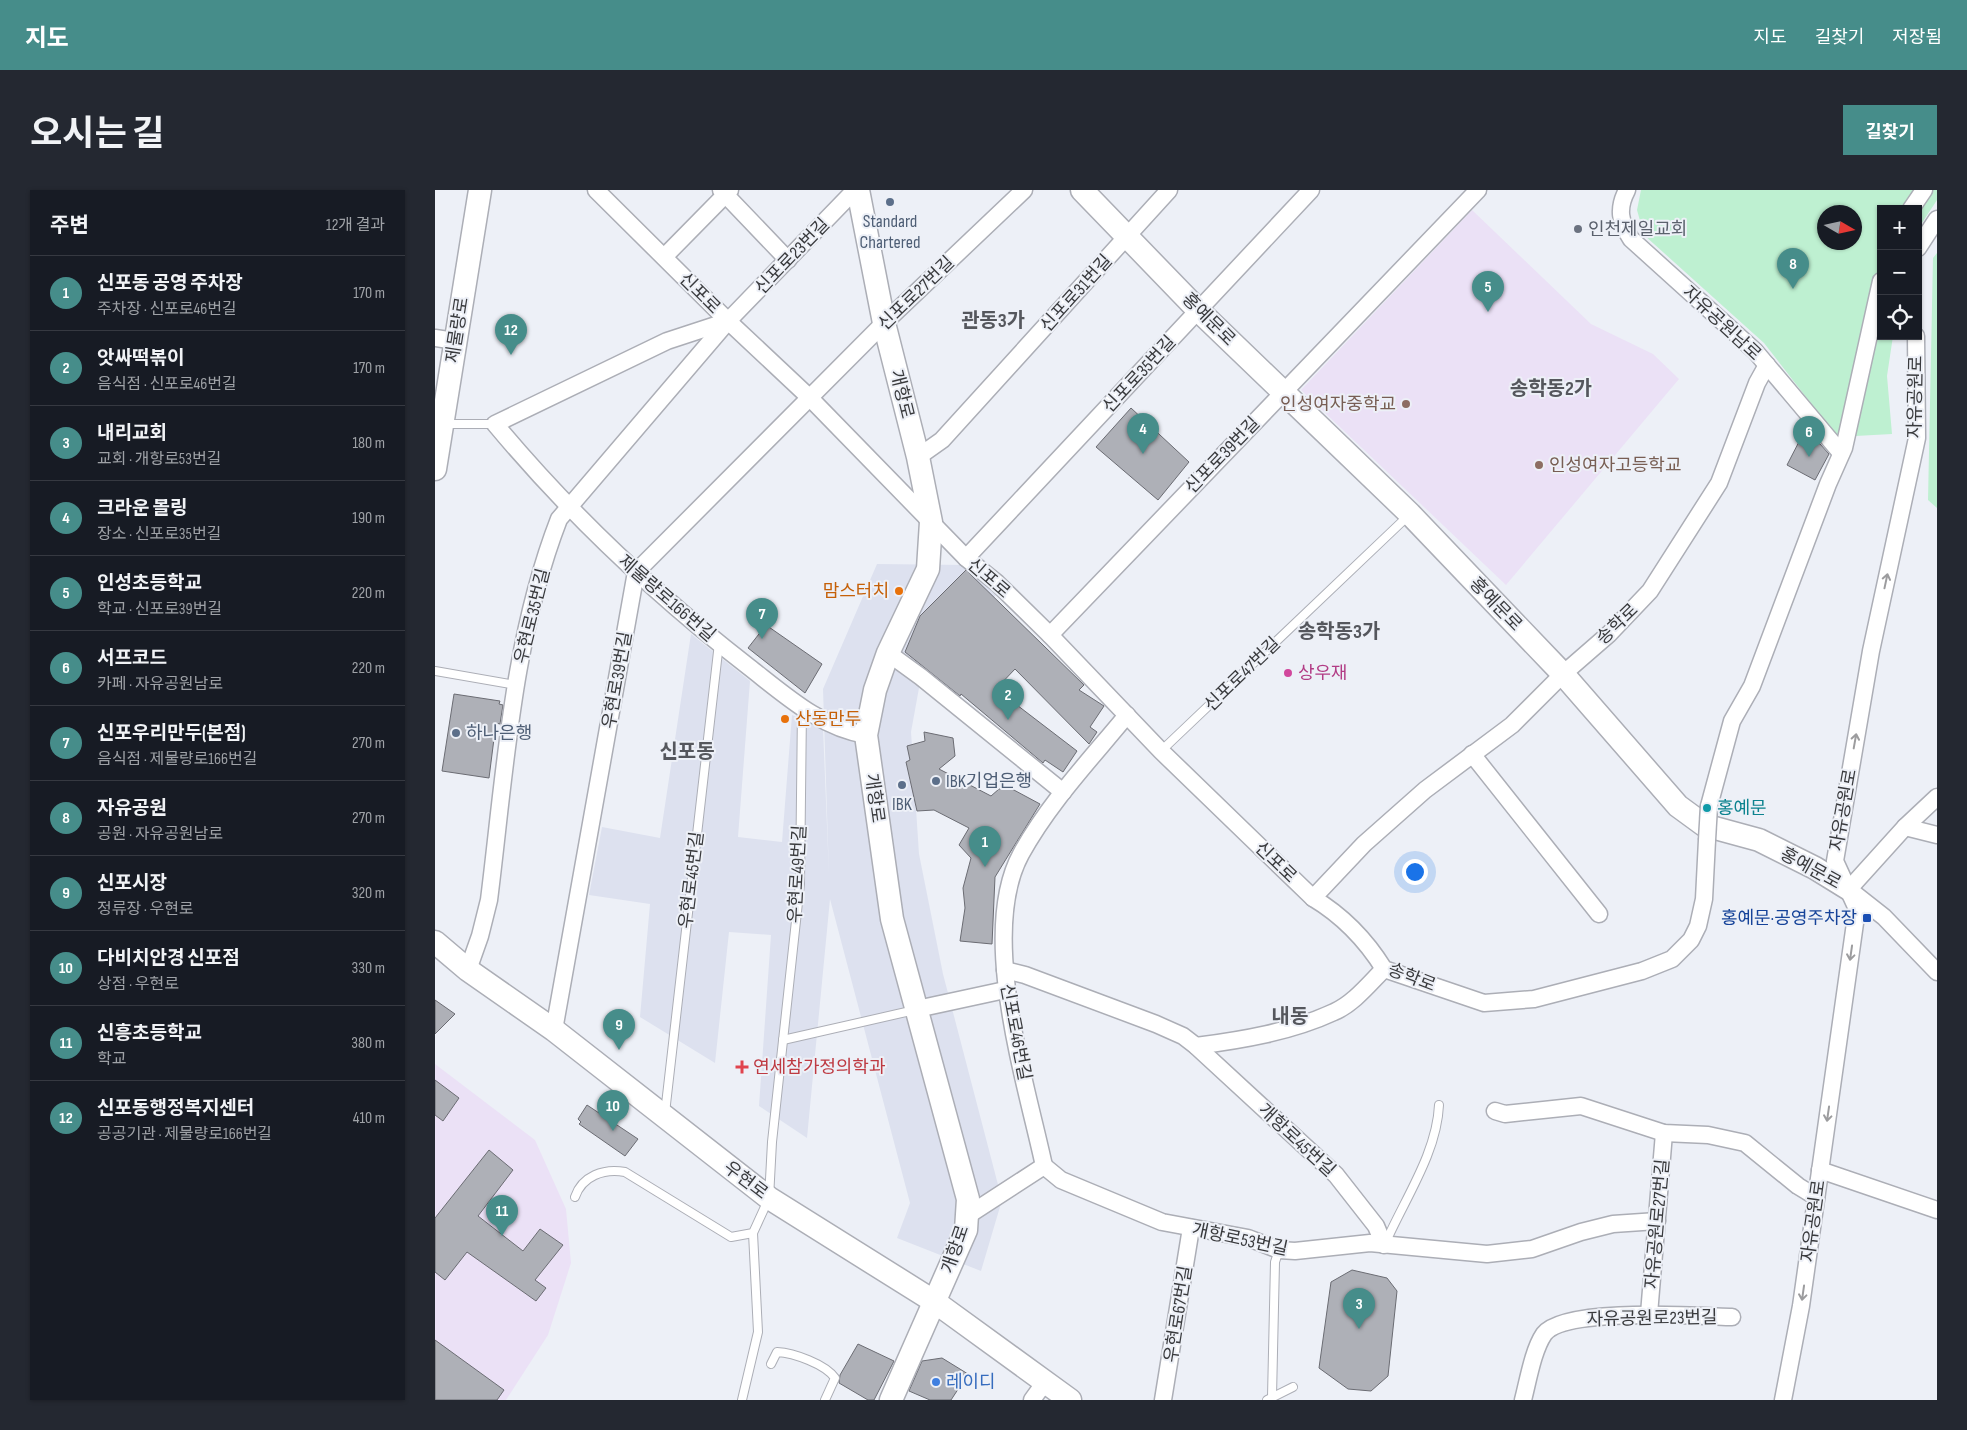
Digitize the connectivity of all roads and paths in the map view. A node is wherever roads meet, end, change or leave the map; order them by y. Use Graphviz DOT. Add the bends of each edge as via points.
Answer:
graph roads {
  1 [pos="480,190"];
  2 [pos="596,190"];
  3 [pos="856,190"];
  4 [pos="1024,190"];
  5 [pos="1082,190"];
  6 [pos="1169,190"];
  7 [pos="1311,190"];
  8 [pos="1477,190"];
  9 [pos="1627,190"];
  10 [pos="1924,190"];
  11 [pos="725,192"];
  12 [pos="1914,205"];
  13 [pos="1937,219"];
  14 [pos="1128,236"];
  15 [pos="1922,242"];
  16 [pos="664,257"];
  17 [pos="788,260"];
  18 [pos="1878,295"];
  19 [pos="1199,311"];
  20 [pos="728,321"];
  21 [pos="884,323"];
  22 [pos="445,340"];
  23 [pos="1916,340"];
  24 [pos="1767,365"];
  25 [pos="1283,392"];
  26 [pos="809,397"];
  27 [pos="443,424"];
  28 [pos="495,424"];
  29 [pos="1841,453"];
  30 [pos="918,457"];
  31 [pos="435,469"];
  32 [pos="568,508"];
  33 [pos="1410,514"];
  34 [pos="931,522"];
  35 [pos="966,558"];
  36 [pos="636,572"];
  37 [pos="1050,635"];
  38 [pos="719,643"];
  39 [pos="888,653"];
  40 [pos="435,671"];
  41 [pos="1563,674"];
  42 [pos="516,685"];
  43 [pos="801,708"];
  44 [pos="1127,715"];
  45 [pos="866,735"];
  46 [pos="1161,750"];
  47 [pos="1472,754"];
  48 [pos="1063,792"];
  49 [pos="1937,797"];
  50 [pos="1905,827"];
  51 [pos="1937,835"];
  52 [pos="1849,889"];
  53 [pos="1313,898"];
  54 [pos="1599,914"];
  55 [pos="435,942"];
  56 [pos="1384,969"];
  57 [pos="468,970"];
  58 [pos="1005,970"];
  59 [pos="1937,972"];
  60 [pos="1005,990"];
  61 [pos="917,1009"];
  62 [pos="554,1030"];
  63 [pos="783,1040"];
  64 [pos="1196,1046"];
  65 [pos="1439,1105"];
  66 [pos="1495,1111"];
  67 [pos="664,1117"];
  68 [pos="1665,1133"];
  69 [pos="1044,1166"];
  70 [pos="1820,1170"];
  71 [pos="1816,1197"];
  72 [pos="575,1198"];
  73 [pos="769,1198"];
  74 [pos="1937,1210"];
  75 [pos="967,1216"];
  76 [pos="1657,1220"];
  77 [pos="1191,1228"];
  78 [pos="753,1233"];
  79 [pos="1384,1245"];
  80 [pos="1279,1250"];
  81 [pos="935,1302"];
  82 [pos="1649,1314"];
  83 [pos="1732,1316"];
  84 [pos="771,1364"];
  85 [pos="1293,1387"];
  86 [pos="1039,1391"];
  87 [pos="1269,1398"];
  88 [pos="742,1400"];
  89 [pos="825,1400"];
  90 [pos="891,1400"];
  91 [pos="1070,1400"];
  92 [pos="1163,1400"];
  93 [pos="1523,1400"];
  94 [pos="1783,1400"];
  1 -- 22 [label="street, 제물량로"];
  2 -- 16 [label="street, 신포로"];
  3 -- 17 [label="street, 신포로23번길"];
  3 -- 21 [label="street, 개항로"];
  4 -- 21 [label="street, 신포로27번길"];
  5 -- 14 [label="street, 홍예문로"];
  6 -- 14 [label="street, 신포로31번길"];
  7 -- 19 [label="street, 신포로35번길"];
  8 -- 25 [label="street, 신포로39번길"];
  9 -- 24 [label="street, 자유공원남로" via="1619,208 1623,226 1631,239"];
  10 -- 12 [label="street"];
  11 -- 16 [label="street, 신포로"];
  11 -- 17 [label="street"];
  13 -- 15 [label="street"];
  14 -- 19 [label="street, 홍예문로"];
  14 -- 30 [label="street, 신포로31번길" via="942,440"];
  16 -- 20 [label="street, 신포로"];
  17 -- 20 [label="street, 신포로23번길"];
  18 -- 29 [label="street, 송학로"];
  19 -- 25 [label="street, 홍예문로"];
  19 -- 35 [label="street, 신포로35번길"];
  20 -- 26 [label="street, 신포로"];
  20 -- 28 [label="street" via="667,341"];
  20 -- 32 [label="street, 우현로35번길"];
  21 -- 26 [label="street, 신포로27번길"];
  21 -- 30 [label="street, 개항로"];
  22 -- 27 [label="street, 제물량로"];
  52 -- 23 [label="street, 자유공원로, one-way" via="1835,861 1871,651 1917,438"];
  24 -- 29 [label="street, 자유공원남로"];
  24 -- 41 [label="street, 송학로" via="1719,483 1651,591"];
  25 -- 33 [label="street, 홍예문로"];
  25 -- 37 [label="street, 신포로39번길"];
  26 -- 34 [label="street, 신포로"];
  26 -- 36 [label="street"];
  27 -- 28 [label="lane"];
  27 -- 31 [label="street, 제물량로"];
  28 -- 32 [label="street, 제물량로166번길"];
  29 -- 56 [label="street, 송학로, bridge" via="1752,686 1732,721 1709,806 1703,899 1698,926 1691,940 1672,959 1642,971 1509,1003 1484,1003"];
  30 -- 34 [label="street, 개항로"];
  32 -- 36 [label="street, 제물량로166번길"];
  32 -- 42 [label="street, 우현로35번길" via="559,519 550,542 525,633"];
  33 -- 41 [label="street, 홍예문로"];
  33 -- 46 [label="lane, 신포로47번길"];
  34 -- 35 [label="street, 신포로"];
  34 -- 39 [label="street, 개항로" via="928,569"];
  35 -- 37 [label="street, 신포로"];
  36 -- 38 [label="street, 제물량로166번길"];
  36 -- 62 [label="street, 우현로39번길"];
  37 -- 44 [label="street, 신포로"];
  38 -- 43 [label="street, 제물량로166번길"];
  38 -- 67 [label="lane, 우현로45번길"];
  39 -- 45 [label="street, 개항로" via="875,690"];
  39 -- 48 [label="street"];
  40 -- 42 [label="lane"];
  41 -- 47 [label="street, 송학로" via="1512,725"];
  41 -- 52 [label="street, 홍예문로" via="1678,806 1704,826 1759,840"];
  42 -- 57 [label="street, 우현로35번길" via="489,900"];
  43 -- 45 [label="street, 제물량로166번길" via="849,732"];
  43 -- 63 [label="lane, 우현로49번길" via="799,884"];
  44 -- 46 [label="street, 신포로"];
  44 -- 48 [label="street, 신포로46번길"];
  45 -- 61 [label="street, 개항로" via="892,919"];
  46 -- 53 [label="street, 신포로"];
  47 -- 53 [label="street, 송학로" via="1364,844"];
  47 -- 54 [label="street"];
  48 -- 58 [label="street, 신포로46번길" via="1021,854 1009,886 1005,917"];
  49 -- 50 [label="street"];
  50 -- 51 [label="street"];
  50 -- 52 [label="street"];
  52 -- 59 [label="street, 홍예문로" via="1884,917"];
  52 -- 70 [label="street, 자유공원로, one-way" via="1857,909"];
  53 -- 56 [label="street, 송학로" via="1332,909 1369,945"];
  55 -- 57 [label="street, 우현로"];
  56 -- 64 [label="street" via="1335,1012 1248,1040"];
  57 -- 62 [label="street, 우현로"];
  58 -- 60 [label="street, 신포로46번길"];
  58 -- 64 [label="street, 개항로45번길" via="1156,1024"];
  60 -- 61 [label="street"];
  60 -- 69 [label="street, 신포로46번길"];
  61 -- 63 [label="lane"];
  61 -- 75 [label="street, 개항로" via="967,1199"];
  62 -- 67 [label="street, 우현로"];
  63 -- 73 [label="lane, 우현로49번길"];
  64 -- 79 [label="street, 개항로45번길" via="1336,1175 1376,1226"];
  65 -- 79 [label="lane" via="1438,1123 1425,1159"];
  66 -- 68 [label="street" via="1505,1114 1581,1106"];
  67 -- 73 [label="street, 우현로"];
  68 -- 71 [label="street" via="1708,1135 1745,1143"];
  68 -- 76 [label="street, 자유공원로27번길"];
  69 -- 75 [label="street"];
  69 -- 77 [label="street, 개항로53번길" via="1061,1180 1162,1222"];
  70 -- 71 [label="street, 자유공원로"];
  70 -- 74 [label="street"];
  71 -- 94 [label="street, 자유공원로, one-way" via="1801,1306"];
  72 -- 78 [label="lane" via="585,1181 614,1170 625,1172 731,1237"];
  73 -- 78 [label="lane"];
  73 -- 81 [label="street, 우현로"];
  75 -- 81 [label="street, 개항로" via="966,1230"];
  76 -- 79 [label="street, 개항로53번길" via="1613,1224 1532,1249 1487,1254"];
  76 -- 82 [label="street, 자유공원로27번길"];
  77 -- 80 [label="street, 개항로53번길" via="1248,1238"];
  77 -- 92 [label="street, 우현로67번길"];
  78 -- 88 [label="lane" via="758,1332"];
  79 -- 80 [label="street, 개항로53번길" via="1370,1243"];
  80 -- 87 [label="lane" via="1275,1262"];
  81 -- 86 [label="street, 우현로"];
  81 -- 90 [label="street, 개항로"];
  82 -- 83 [label="street, 자유공원로23번길"];
  82 -- 93 [label="street, 자유공원로23번길" via="1558,1324 1545,1333 1539,1343"];
  84 -- 89 [label="lane" via="777,1352 821,1366 835,1378"];
  85 -- 87 [label="lane"];
  86 -- 91 [label="street, 우현로"];
}
